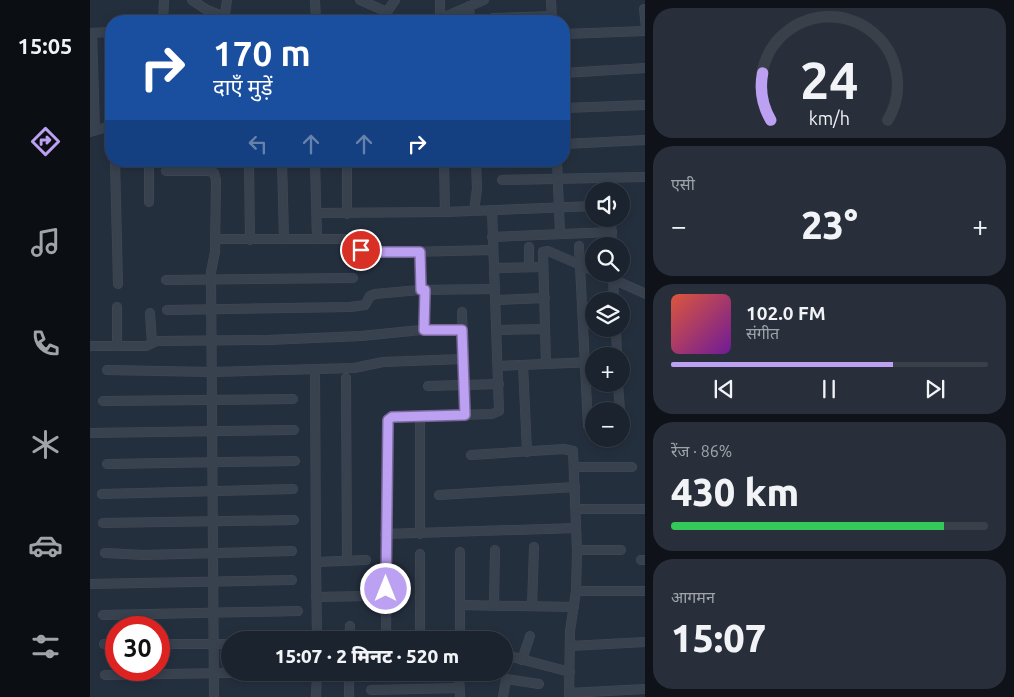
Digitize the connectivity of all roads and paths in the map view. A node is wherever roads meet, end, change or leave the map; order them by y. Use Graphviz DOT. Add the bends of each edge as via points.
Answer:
graph roads {
  1 [pos="164,0"];
  2 [pos="192,0"];
  3 [pos="227,0"];
  4 [pos="315,0"];
  5 [pos="360,0"];
  6 [pos="395,0"];
  7 [pos="440,0"];
  8 [pos="484,0"];
  9 [pos="551,0"];
  10 [pos="377,4"];
  11 [pos="472,4"];
  12 [pos="644,9"];
  13 [pos="163,15"];
  14 [pos="216,15"];
  15 [pos="225,15"];
  16 [pos="316,15"];
  17 [pos="438,15"];
  18 [pos="449,15"];
  19 [pos="552,15"];
  20 [pos="645,30"];
  21 [pos="105,32"];
  22 [pos="91,33"];
  23 [pos="570,34"];
  24 [pos="645,68"];
  25 [pos="570,73"];
  26 [pos="645,105"];
  27 [pos="570,108"];
  28 [pos="105,128"];
  29 [pos="92,131"];
  30 [pos="645,140"];
  31 [pos="570,144"];
  32 [pos="115,167"];
  33 [pos="149,167"];
  34 [pos="209,167"];
  35 [pos="249,167"];
  36 [pos="282,167"];
  37 [pos="315,167"];
  38 [pos="346,167"];
  39 [pos="444,167"];
  40 [pos="476,167"];
  41 [pos="557,167"];
  42 [pos="166,171"];
  43 [pos="209,171"];
  44 [pos="645,177"];
  45 [pos="557,179"];
  46 [pos="502,180"];
  47 [pos="645,185"];
  48 [pos="149,202"];
  49 [pos="585,206"];
  50 [pos="558,208"];
  51 [pos="492,210"];
  52 [pos="474,211"];
  53 [pos="445,212"];
  54 [pos="316,213"];
  55 [pos="347,214"];
  56 [pos="612,227"];
  57 [pos="612,232"];
  58 [pos="560,234"];
  59 [pos="492,237"];
  60 [pos="612,237"];
  61 [pos="216,239"];
  62 [pos="284,239"];
  63 [pos="317,239"];
  64 [pos="250,240"];
  65 [pos="579,246"];
  66 [pos="529,247"];
  67 [pos="493,250"];
  68 [pos="420,252"];
  69 [pos="543,266"];
  70 [pos="580,266"];
  71 [pos="530,267"];
  72 [pos="494,268"];
  73 [pos="585,268"];
  74 [pos="353,278"];
  75 [pos="211,279"];
  76 [pos="166,280"];
  77 [pos="624,282"];
  78 [pos="118,284"];
  79 [pos="423,290"];
  80 [pos="495,290"];
  81 [pos="645,294"];
  82 [pos="544,298"];
  83 [pos="496,300"];
  84 [pos="117,307"];
  85 [pos="167,310"];
  86 [pos="211,310"];
  87 [pos="462,312"];
  88 [pos="150,314"];
  89 [pos="545,329"];
  90 [pos="424,330"];
  91 [pos="462,330"];
  92 [pos="497,330"];
  93 [pos="211,340"];
  94 [pos="152,343"];
  95 [pos="90,346"];
  96 [pos="117,346"];
  97 [pos="588,347"];
  98 [pos="463,359"];
  99 [pos="585,362"];
  100 [pos="546,364"];
  101 [pos="523,365"];
  102 [pos="498,366"];
  103 [pos="315,369"];
  104 [pos="107,370"];
  105 [pos="212,372"];
  106 [pos="346,378"];
  107 [pos="499,384"];
  108 [pos="463,385"];
  109 [pos="428,386"];
  110 [pos="293,399"];
  111 [pos="212,400"];
  112 [pos="103,401"];
  113 [pos="465,415"];
  114 [pos="420,416"];
  115 [pos="294,430"];
  116 [pos="212,432"];
  117 [pos="90,433"];
  118 [pos="527,452"];
  119 [pos="471,455"];
  120 [pos="294,460"];
  121 [pos="213,462"];
  122 [pos="108,464"];
  123 [pos="632,467"];
  124 [pos="575,468"];
  125 [pos="575,487"];
  126 [pos="293,489"];
  127 [pos="213,491"];
  128 [pos="102,494"];
  129 [pos="439,494"];
  130 [pos="576,509"];
  131 [pos="645,509"];
  132 [pos="294,520"];
  133 [pos="213,522"];
  134 [pos="103,523"];
  135 [pos="576,528"];
  136 [pos="385,534"];
  137 [pos="420,534"];
  138 [pos="534,547"];
  139 [pos="495,550"];
  140 [pos="577,550"];
  141 [pos="621,550"];
  142 [pos="292,551"];
  143 [pos="460,552"];
  144 [pos="105,553"];
  145 [pos="213,553"];
  146 [pos="420,554"];
  147 [pos="366,560"];
  148 [pos="347,561"];
  149 [pos="316,562"];
  150 [pos="292,580"];
  151 [pos="212,581"];
  152 [pos="90,584"];
  153 [pos="576,591"];
  154 [pos="645,591"];
  155 [pos="367,596"];
  156 [pos="316,597"];
  157 [pos="460,605"];
  158 [pos="494,606"];
  159 [pos="532,606"];
  160 [pos="574,607"];
  161 [pos="298,611"];
  162 [pos="212,612"];
  163 [pos="103,615"];
  164 [pos="350,626"];
  165 [pos="317,631"];
  166 [pos="350,631"];
  167 [pos="386,631"];
  168 [pos="420,631"];
  169 [pos="460,631"];
  170 [pos="530,636"];
  171 [pos="645,642"];
  172 [pos="170,644"];
  173 [pos="213,644"];
  174 [pos="221,644"];
  175 [pos="570,646"];
  176 [pos="513,657"];
  177 [pos="522,660"];
  178 [pos="570,672"];
  179 [pos="170,674"];
  180 [pos="214,674"];
  181 [pos="221,674"];
  182 [pos="316,681"];
  183 [pos="349,681"];
  184 [pos="539,684"];
  185 [pos="371,690"];
  186 [pos="459,692"];
  187 [pos="642,692"];
  188 [pos="569,695"];
  189 [pos="214,697"];
  190 [pos="316,697"];
  191 [pos="349,697"];
  192 [pos="503,697"];
  1 -- 13 [label="street"];
  2 -- 14 [label="street"];
  3 -- 15 [label="street"];
  4 -- 16 [label="street"];
  5 -- 10 [label="street"];
  6 -- 10 [label="street" via="387,12"];
  7 -- 17 [label="street"];
  8 -- 11 [label="street"];
  9 -- 19 [label="street"];
  11 -- 18 [label="street"];
  12 -- 20 [label="street"];
  20 -- 23 [label="street"];
  21 -- 22 [label="street"];
  22 -- 29 [label="street"];
  24 -- 25 [label="street"];
  26 -- 27 [label="street"];
  28 -- 29 [label="street"];
  30 -- 31 [label="street"];
  32 -- 78 [label="street"];
  33 -- 48 [label="street"];
  34 -- 43 [label="street"];
  35 -- 64 [label="street"];
  36 -- 62 [label="street"];
  37 -- 54 [label="street"];
  38 -- 55 [label="street"];
  39 -- 53 [label="street"];
  40 -- 52 [label="street"];
  41 -- 45 [label="street"];
  42 -- 43 [label="street"];
  43 -- 61 [label="street" via="216,176"];
  44 -- 45 [label="street"];
  44 -- 47 [label="street"];
  45 -- 46 [label="street"];
  45 -- 50 [label="street"];
  49 -- 50 [label="street"];
  50 -- 51 [label="street"];
  50 -- 58 [label="street"];
  51 -- 52 [label="street"];
  51 -- 59 [label="street"];
  52 -- 53 [label="street"];
  53 -- 55 [label="street"];
  54 -- 55 [label="street"];
  54 -- 63 [label="street"];
  56 -- 57 [label="street"];
  57 -- 58 [label="street"];
  57 -- 60 [label="street"];
  58 -- 59 [label="street"];
  59 -- 67 [label="street"];
  61 -- 64 [label="street"];
  61 -- 75 [label="street"];
  62 -- 63 [label="street"];
  62 -- 64 [label="street"];
  63 -- 68 [label="street" via="356,239 365,252"];
  65 -- 70 [label="street"];
  66 -- 71 [label="street"];
  67 -- 68 [label="street"];
  67 -- 72 [label="street"];
  68 -- 79 [label="street"];
  69 -- 70 [label="street" via="546,250"];
  69 -- 71 [label="street"];
  69 -- 82 [label="street"];
  70 -- 73 [label="street"];
  70 -- 97 [label="street"];
  71 -- 72 [label="street"];
  72 -- 80 [label="street"];
  74 -- 75 [label="street"];
  75 -- 76 [label="street"];
  75 -- 86 [label="street"];
  77 -- 81 [label="street"];
  79 -- 80 [label="street"];
  79 -- 86 [label="street" via="375,294 364,304 350,307"];
  79 -- 90 [label="street"];
  80 -- 83 [label="street"];
  82 -- 83 [label="street"];
  82 -- 89 [label="street"];
  83 -- 92 [label="street"];
  84 -- 96 [label="street"];
  85 -- 86 [label="street"];
  86 -- 93 [label="street"];
  87 -- 91 [label="street"];
  88 -- 94 [label="street"];
  89 -- 92 [label="street"];
  89 -- 100 [label="street"];
  90 -- 91 [label="street"];
  90 -- 93 [label="street" via="351,336"];
  91 -- 98 [label="street"];
  92 -- 102 [label="street"];
  93 -- 94 [label="street"];
  93 -- 105 [label="street"];
  94 -- 96 [label="street"];
  95 -- 96 [label="street"];
  98 -- 103 [label="street"];
  98 -- 108 [label="street"];
  99 -- 100 [label="street"];
  100 -- 101 [label="street"];
  101 -- 102 [label="street"];
  101 -- 118 [label="street"];
  102 -- 107 [label="street"];
  103 -- 105 [label="street"];
  103 -- 149 [label="street"];
  104 -- 105 [label="street"];
  105 -- 111 [label="street"];
  106 -- 148 [label="street"];
  107 -- 108 [label="street"];
  107 -- 113 [label="street" via="500,407 497,413"];
  108 -- 109 [label="street"];
  108 -- 113 [label="street"];
  110 -- 111 [label="street"];
  111 -- 112 [label="street"];
  111 -- 116 [label="street"];
  113 -- 114 [label="street"];
  114 -- 136 [label="street" via="388,420"];
  114 -- 137 [label="street"];
  115 -- 116 [label="street"];
  116 -- 117 [label="street"];
  116 -- 121 [label="street"];
  118 -- 119 [label="street"];
  118 -- 124 [label="street" via="570,449"];
  120 -- 121 [label="street"];
  121 -- 122 [label="street"];
  121 -- 127 [label="street"];
  123 -- 124 [label="street"];
  124 -- 125 [label="street"];
  125 -- 129 [label="street"];
  125 -- 130 [label="street"];
  126 -- 127 [label="street"];
  127 -- 128 [label="street"];
  127 -- 133 [label="street"];
  130 -- 131 [label="street"];
  130 -- 135 [label="street"];
  132 -- 133 [label="street"];
  133 -- 134 [label="street"];
  133 -- 145 [label="street"];
  135 -- 137 [label="street"];
  135 -- 140 [label="street"];
  136 -- 137 [label="street"];
  136 -- 167 [label="street"];
  138 -- 159 [label="street"];
  139 -- 158 [label="street"];
  140 -- 141 [label="street"];
  140 -- 153 [label="street"];
  142 -- 145 [label="street"];
  143 -- 157 [label="street"];
  144 -- 145 [label="street"];
  145 -- 151 [label="street"];
  146 -- 168 [label="street"];
  147 -- 148 [label="street"];
  148 -- 149 [label="street"];
  149 -- 156 [label="street"];
  150 -- 151 [label="street"];
  151 -- 152 [label="street"];
  151 -- 162 [label="street"];
  153 -- 154 [label="street"];
  153 -- 160 [label="street"];
  155 -- 156 [label="street"];
  156 -- 165 [label="street"];
  157 -- 158 [label="street"];
  157 -- 169 [label="street"];
  158 -- 159 [label="street"];
  159 -- 160 [label="street"];
  160 -- 175 [label="street"];
  161 -- 162 [label="street"];
  162 -- 163 [label="street"];
  162 -- 173 [label="street"];
  164 -- 166 [label="street"];
  170 -- 177 [label="street"];
  171 -- 175 [label="street"];
  172 -- 173 [label="street"];
  173 -- 174 [label="street"];
  173 -- 180 [label="street"];
  175 -- 178 [label="street"];
  176 -- 177 [label="street"];
  177 -- 178 [label="street"];
  178 -- 188 [label="street"];
  179 -- 180 [label="street"];
  180 -- 181 [label="street"];
  180 -- 189 [label="street"];
  182 -- 190 [label="street"];
  183 -- 191 [label="street"];
  184 -- 192 [label="street" via="506,679"];
  185 -- 186 [label="street"];
  187 -- 188 [label="street"];
}
